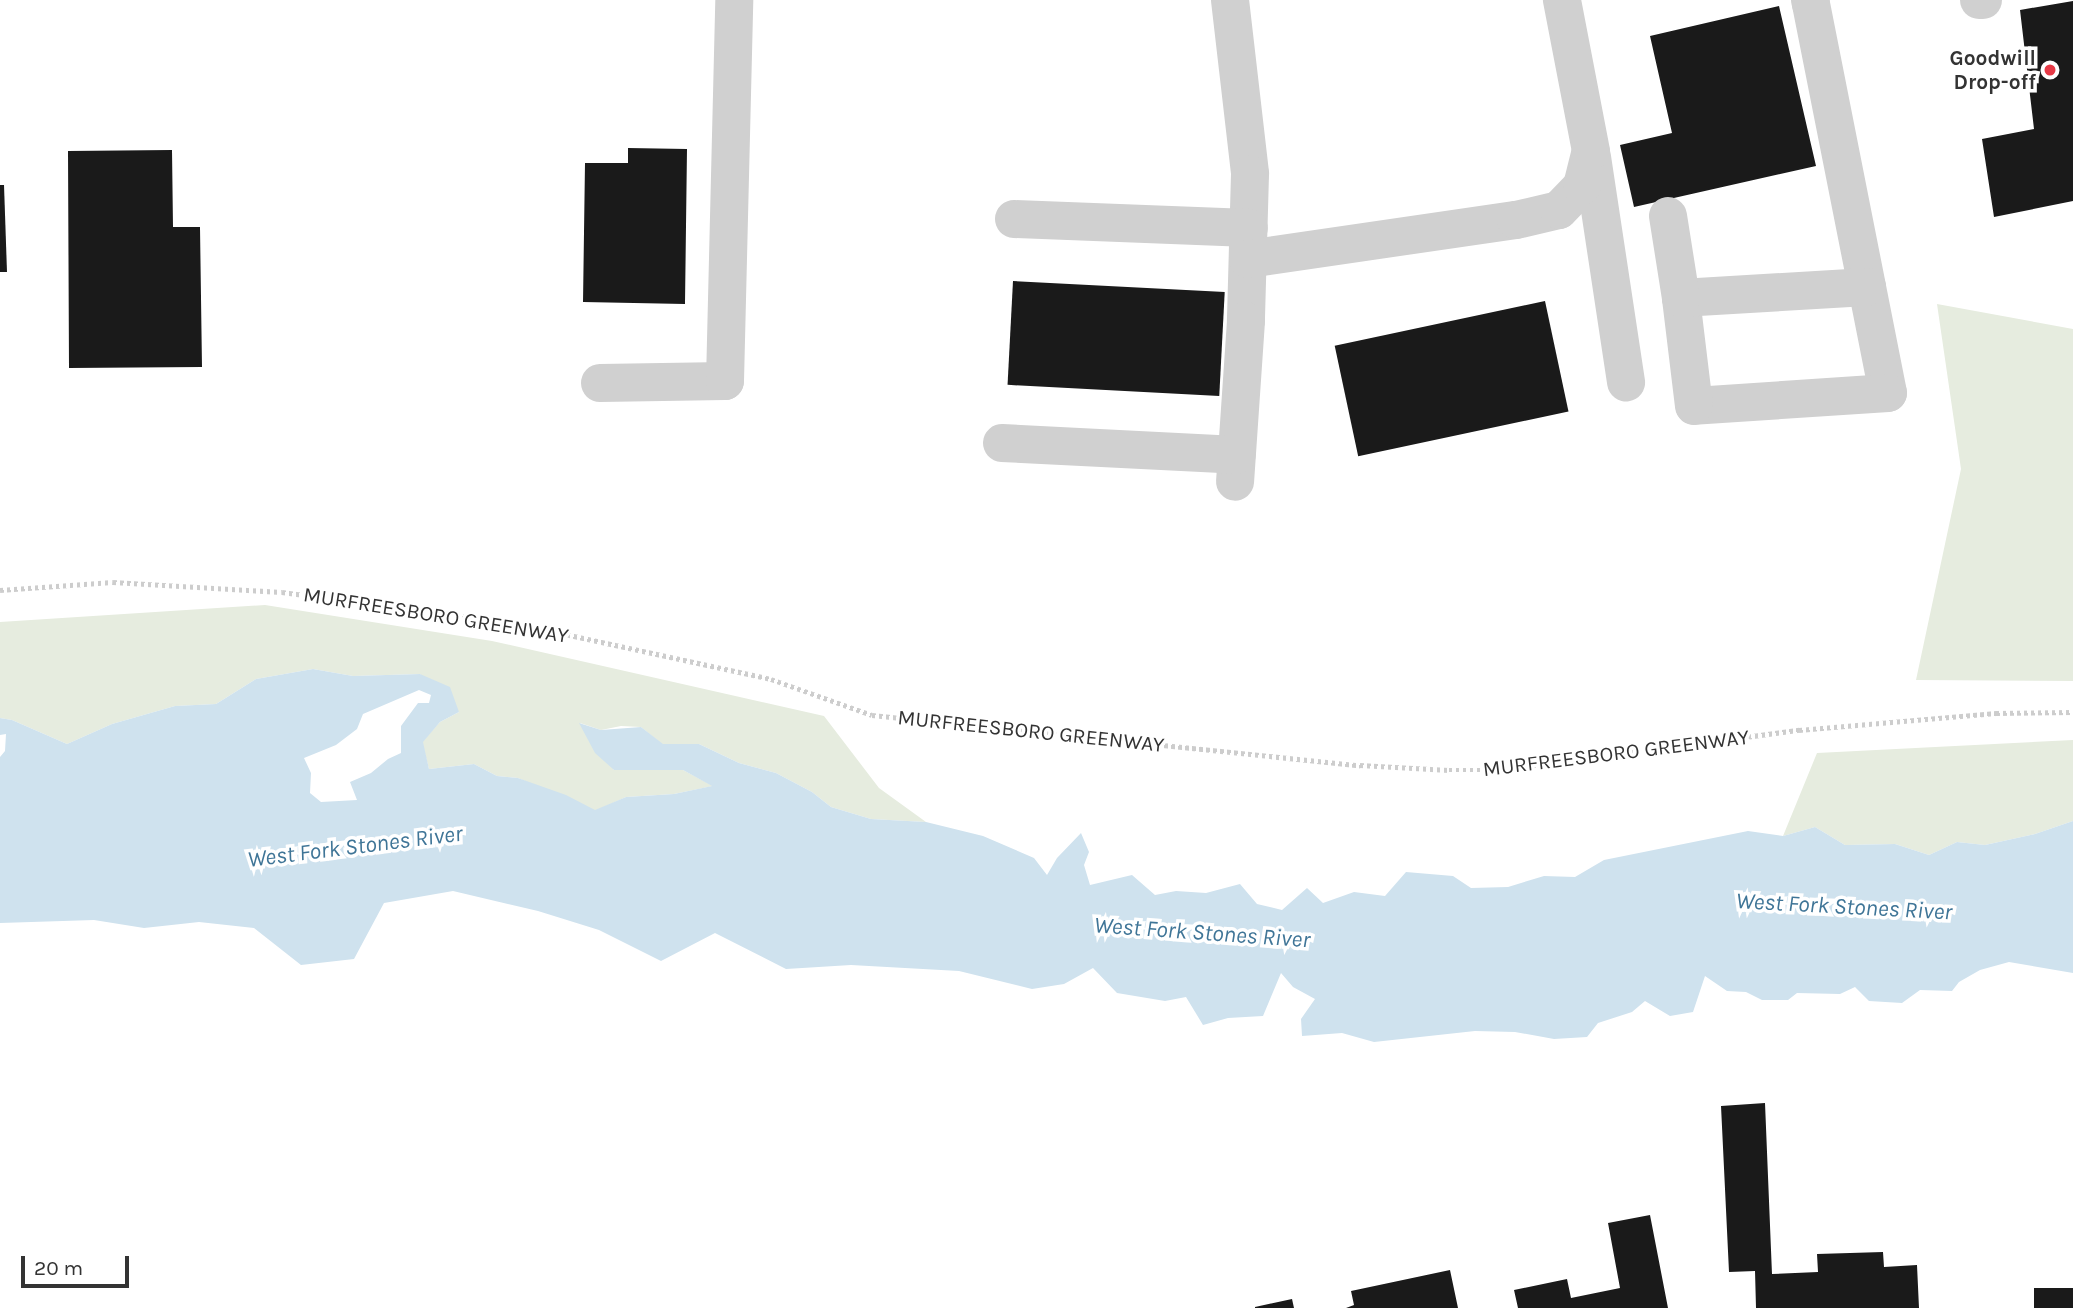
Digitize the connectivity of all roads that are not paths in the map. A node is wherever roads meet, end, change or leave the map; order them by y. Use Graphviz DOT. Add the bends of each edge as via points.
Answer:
graph roads {
  1 [pos="734,0"];
  2 [pos="1230,0"];
  3 [pos="1562,0"];
  4 [pos="1810,0"];
  5 [pos="1591,151"];
  6 [pos="1668,216"];
  7 [pos="1014,219"];
  8 [pos="1248,244"];
  9 [pos="1867,287"];
  10 [pos="1681,298"];
  11 [pos="600,383"];
  12 [pos="1626,383"];
  13 [pos="1002,443"];
  1 -- 11 [label="lane" via="725,381"];
  2 -- 8 [label="lane" via="1250,174"];
  3 -- 5 [label="lane"];
  4 -- 9 [label="lane"];
  5 -- 8 [label="lane" via="1582,186 1559,209 1516,220"];
  5 -- 12 [label="lane"];
  6 -- 10 [label="lane"];
  7 -- 8 [label="lane"];
  8 -- 13 [label="lane" via="1236,468"];
  9 -- 10 [label="lane"];
  9 -- 10 [label="lane" via="1888,393 1694,406"];
}
